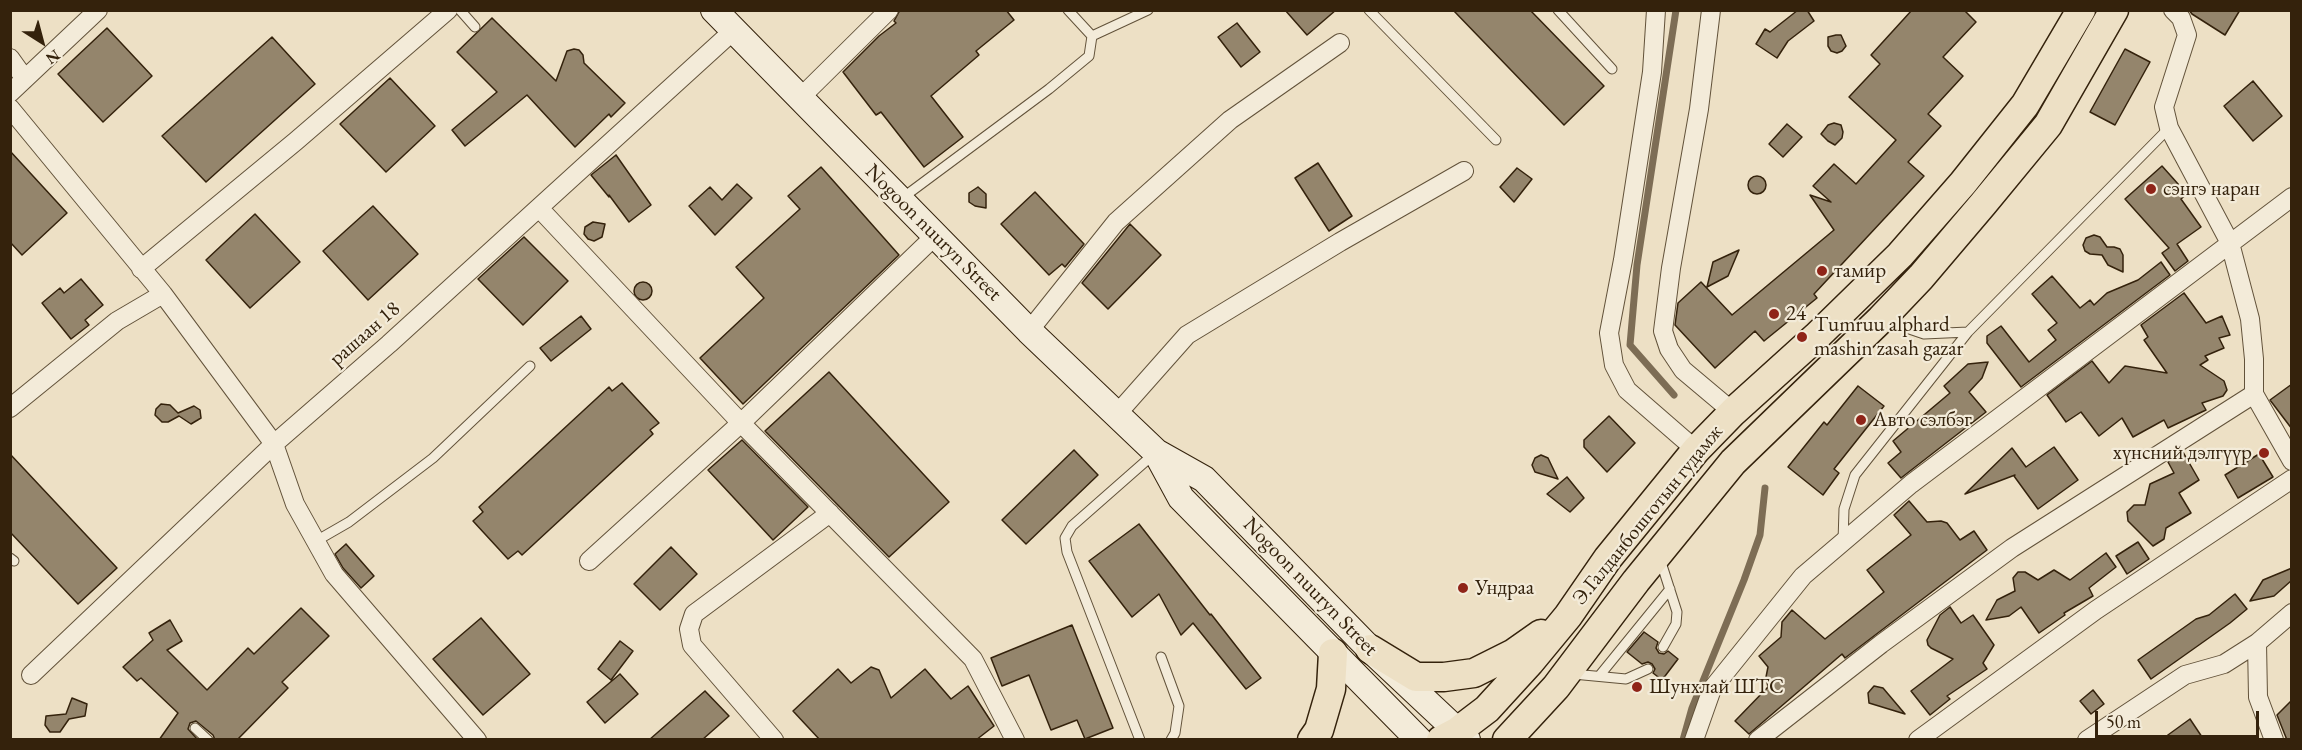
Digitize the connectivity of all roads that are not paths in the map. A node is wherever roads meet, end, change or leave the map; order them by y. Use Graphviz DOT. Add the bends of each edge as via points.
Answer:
graph roads {
  1 [pos="98,10"];
  2 [pos="448,10"];
  3 [pos="460,10"];
  4 [pos="889,10"];
  5 [pos="1068,10"];
  6 [pos="1148,10"];
  7 [pos="1369,10"];
  8 [pos="1557,10"];
  9 [pos="1656,10"];
  10 [pos="1711,10"];
  11 [pos="2081,10"];
  12 [pos="2114,10"];
  13 [pos="2173,10"];
  14 [pos="727,18"];
  15 [pos="475,27"];
  16 [pos="1092,36"];
  17 [pos="1340,43"];
  18 [pos="10,58"];
  19 [pos="1612,69"];
  20 [pos="25,80"];
  21 [pos="10,93"];
  22 [pos="800,98"];
  23 [pos="10,108"];
  24 [pos="2169,128"];
  25 [pos="1496,140"];
  26 [pos="1464,171"];
  27 [pos="2292,197"];
  28 [pos="900,200"];
  29 [pos="539,208"];
  30 [pos="936,235"];
  31 [pos="2230,243"];
  32 [pos="141,269"];
  33 [pos="163,294"];
  34 [pos="1881,319"];
  35 [pos="1029,331"];
  36 [pos="1968,332"];
  37 [pos="530,366"];
  38 [pos="2254,394"];
  39 [pos="10,408"];
  40 [pos="1733,412"];
  41 [pos="1117,414"];
  42 [pos="741,423"];
  43 [pos="274,444"];
  44 [pos="1696,450"];
  45 [pos="1156,452"];
  46 [pos="2292,461"];
  47 [pos="2292,478"];
  48 [pos="830,513"];
  49 [pos="316,540"];
  50 [pos="1843,542"];
  51 [pos="1658,554"];
  52 [pos="589,561"];
  53 [pos="1670,589"];
  54 [pos="2292,613"];
  55 [pos="1568,616"];
  56 [pos="2257,643"];
  57 [pos="1663,647"];
  58 [pos="1370,649"];
  59 [pos="1333,653"];
  60 [pos="1161,657"];
  61 [pos="1648,669"];
  62 [pos="31,675"];
  63 [pos="1600,675"];
  64 [pos="1560,681"];
  65 [pos="195,728"];
  66 [pos="1455,736"];
  67 [pos="208,740"];
  68 [pos="477,740"];
  69 [pos="774,740"];
  70 [pos="1015,740"];
  71 [pos="1140,740"];
  72 [pos="1171,740"];
  73 [pos="1312,740"];
  74 [pos="1419,740"];
  75 [pos="1507,740"];
  76 [pos="1538,740"];
  77 [pos="1694,740"];
  78 [pos="1758,740"];
  79 [pos="1918,740"];
  80 [pos="2087,740"];
  81 [pos="2274,740"];
  1 -- 20 [label="street"];
  2 -- 32 [label="street"];
  3 -- 15 [label="lane"];
  4 -- 22 [label="street"];
  5 -- 16 [label="lane"];
  6 -- 16 [label="lane"];
  7 -- 25 [label="lane"];
  8 -- 19 [label="lane"];
  9 -- 44 [label="street" via="1652,72 1609,333 1614,365 1627,390"];
  10 -- 40 [label="street" via="1663,331 1683,370"];
  11 -- 40 [label="main road, Э.Галданбошготын гудамж" via="2025,105 1963,183 1900,255"];
  12 -- 34 [label="main road, Э.Галданбошготын гудамж" via="2048,125"];
  13 -- 24 [label="street" via="2187,34 2164,108"];
  14 -- 22 [label="main road, Nogoon nuuryn Street"];
  14 -- 29 [label="street, рашаан 18"];
  16 -- 28 [label="lane" via="1089,56"];
  17 -- 35 [label="street" via="1230,120 1116,222"];
  18 -- 20 [label="street"];
  20 -- 21 [label="street"];
  22 -- 28 [label="main road, Nogoon nuuryn Street"];
  23 -- 32 [label="street"];
  24 -- 31 [label="street"];
  24 -- 36 [label="lane"];
  26 -- 41 [label="street" via="1187,335"];
  27 -- 31 [label="street"];
  28 -- 30 [label="main road, Nogoon nuuryn Street"];
  29 -- 42 [label="street"];
  29 -- 43 [label="street, рашаан 18"];
  30 -- 35 [label="main road, Nogoon nuuryn Street"];
  30 -- 42 [label="street"];
  31 -- 38 [label="street" via="2250,320"];
  31 -- 50 [label="street" via="1911,484"];
  32 -- 33 [label="street"];
  33 -- 39 [label="street" via="117,321"];
  33 -- 43 [label="street"];
  34 -- 36 [label="lane" via="1924,334"];
  34 -- 51 [label="main road, Э.Галданбошготын гудамж" via="1733,462"];
  35 -- 41 [label="main road, Nogoon nuuryn Street"];
  36 -- 50 [label="lane" via="1855,475 1844,509"];
  37 -- 49 [label="lane" via="433,458 349,522"];
  38 -- 46 [label="street"];
  38 -- 78 [label="street" via="2012,548"];
  40 -- 44 [label="main road, Э.Галданбошготын гудамж"];
  41 -- 45 [label="main road, Nogoon nuuryn Street"];
  42 -- 48 [label="street"];
  42 -- 52 [label="street"];
  43 -- 49 [label="street" via="296,504"];
  43 -- 62 [label="street, рашаан 18"];
  44 -- 55 [label="main road, Э.Галданбошготын гудамж" via="1608,558"];
  45 -- 58 [label="main road, Nogoon nuuryn Street" via="1204,479"];
  45 -- 59 [label="main road, Nogoon nuuryn Street" via="1181,498"];
  45 -- 71 [label="lane" via="1072,526 1065,538"];
  47 -- 79 [label="street" via="2096,610"];
  48 -- 69 [label="street" via="694,614 689,629 692,645"];
  48 -- 70 [label="street" via="973,659"];
  49 -- 68 [label="street" via="334,574"];
  50 -- 77 [label="street" via="1803,576 1712,689"];
  51 -- 53 [label="lane"];
  51 -- 64 [label="main road, Э.Галданбошготын гудамж"];
  53 -- 57 [label="lane" via="1677,612 1676,624"];
  53 -- 63 [label="lane"];
  54 -- 56 [label="street"];
  55 -- 58 [label="main road" via="1514,653 1474,673 1416,677"];
  55 -- 66 [label="main road, Э.Галданбошготын гудамж" via="1487,709"];
  56 -- 80 [label="street" via="2224,664 2185,675"];
  56 -- 81 [label="street" via="2258,698"];
  58 -- 66 [label="main road, Nogoon nuuryn Street"];
  59 -- 73 [label="main road" via="1331,689 1319,730"];
  59 -- 74 [label="main road, Nogoon nuuryn Street"];
  60 -- 72 [label="lane" via="1179,706"];
  61 -- 63 [label="lane" via="1626,679"];
  63 -- 64 [label="lane"];
  64 -- 75 [label="main road, Э.Галданбошготын гудамж"];
  64 -- 76 [label="main road" via="1543,715"];
  65 -- 67 [label="lane"];
}
